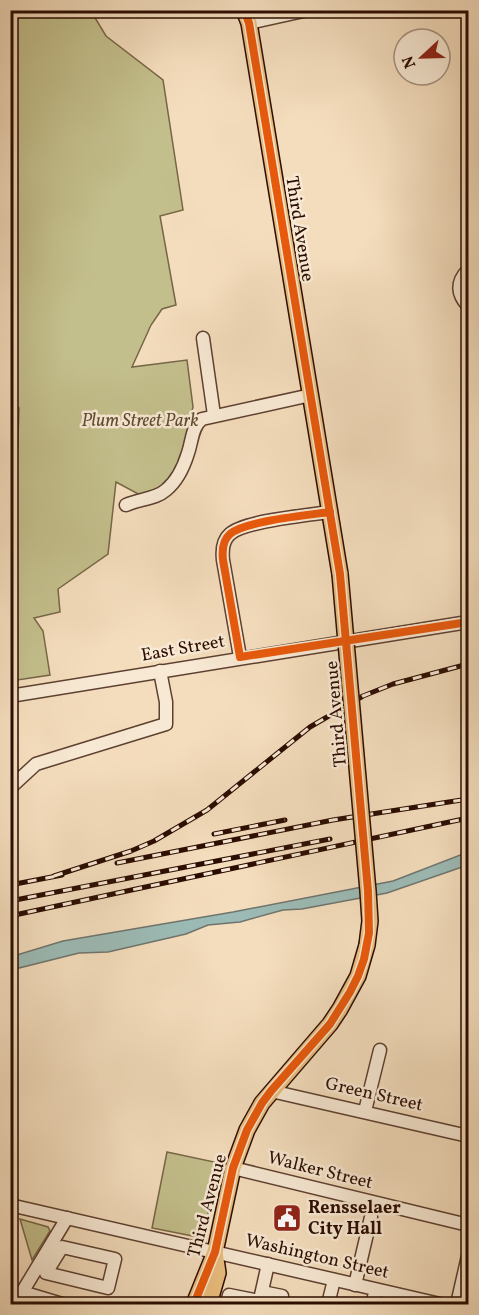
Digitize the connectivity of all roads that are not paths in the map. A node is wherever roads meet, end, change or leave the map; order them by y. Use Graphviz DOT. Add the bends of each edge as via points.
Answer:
graph roads {
  1 [pos="308,10"];
  2 [pos="246,17"];
  3 [pos="468,270"];
  4 [pos="468,306"];
  5 [pos="203,338"];
  6 [pos="311,395"];
  7 [pos="214,415"];
  8 [pos="126,506"];
  9 [pos="330,512"];
  10 [pos="468,622"];
  11 [pos="240,657"];
  12 [pos="160,671"];
  13 [pos="10,696"];
  14 [pos="10,788"];
  15 [pos="380,1050"];
  16 [pos="271,1091"];
  17 [pos="365,1111"];
  18 [pos="468,1136"];
  19 [pos="233,1168"];
  20 [pos="10,1205"];
  21 [pos="371,1217"];
  22 [pos="67,1218"];
  23 [pos="468,1225"];
  24 [pos="214,1252"];
  25 [pos="468,1256"];
  26 [pos="50,1257"];
  27 [pos="268,1264"];
  28 [pos="334,1280"];
  29 [pos="355,1285"];
  30 [pos="376,1290"];
  31 [pos="22,1292"];
  32 [pos="282,1296"];
  33 [pos="260,1299"];
  34 [pos="242,1301"];
  35 [pos="210,1304"];
  36 [pos="15,1305"];
  37 [pos="62,1305"];
  38 [pos="194,1305"];
  39 [pos="227,1305"];
  40 [pos="328,1305"];
  41 [pos="372,1305"];
  42 [pos="440,1305"];
  43 [pos="458,1305"];
  1 -- 2 [label="street"];
  2 -- 6 [label="main road, Third Avenue"];
  3 -- 4 [label="street" via="461,277 459,289"];
  5 -- 7 [label="street"];
  6 -- 7 [label="street"];
  6 -- 9 [label="main road, Third Avenue"];
  7 -- 8 [label="street" via="198,422 173,483 164,492"];
  9 -- 11 [label="street" via="250,525 226,538 222,552"];
  9 -- 16 [label="main road, Third Avenue, bridge" via="340,573 368,891 368,945 358,976 340,1009"];
  10 -- 11 [label="street, East Street"];
  11 -- 12 [label="street, East Street"];
  12 -- 13 [label="street, East Street"];
  12 -- 14 [label="street" via="166,724 36,764"];
  15 -- 17 [label="street"];
  16 -- 17 [label="street, Green Street"];
  16 -- 19 [label="main road, Third Avenue" via="247,1130"];
  17 -- 18 [label="street, Green Street"];
  19 -- 23 [label="street, Walker Street"];
  19 -- 24 [label="main road, Third Avenue"];
  20 -- 22 [label="street, Washington Street"];
  21 -- 29 [label="street"];
  22 -- 24 [label="street, Washington Street"];
  22 -- 26 [label="street"];
  24 -- 27 [label="street, Washington Street"];
  24 -- 35 [label="main road, Third Avenue" via="218,1273"];
  24 -- 38 [label="main road, Third Avenue"];
  25 -- 43 [label="street"];
  26 -- 26 [label="street" via="45,1273 108,1288 115,1259 62,1247"];
  26 -- 31 [label="street"];
  27 -- 28 [label="street, Washington Street"];
  27 -- 33 [label="street"];
  28 -- 29 [label="street, Washington Street"];
  28 -- 40 [label="street"];
  29 -- 30 [label="street, Washington Street"];
  30 -- 41 [label="street"];
  30 -- 42 [label="street, Washington Street"];
  31 -- 36 [label="street"];
  31 -- 37 [label="street"];
  32 -- 33 [label="street"];
  33 -- 34 [label="street"];
  34 -- 39 [label="street" via="229,1295"];
}
